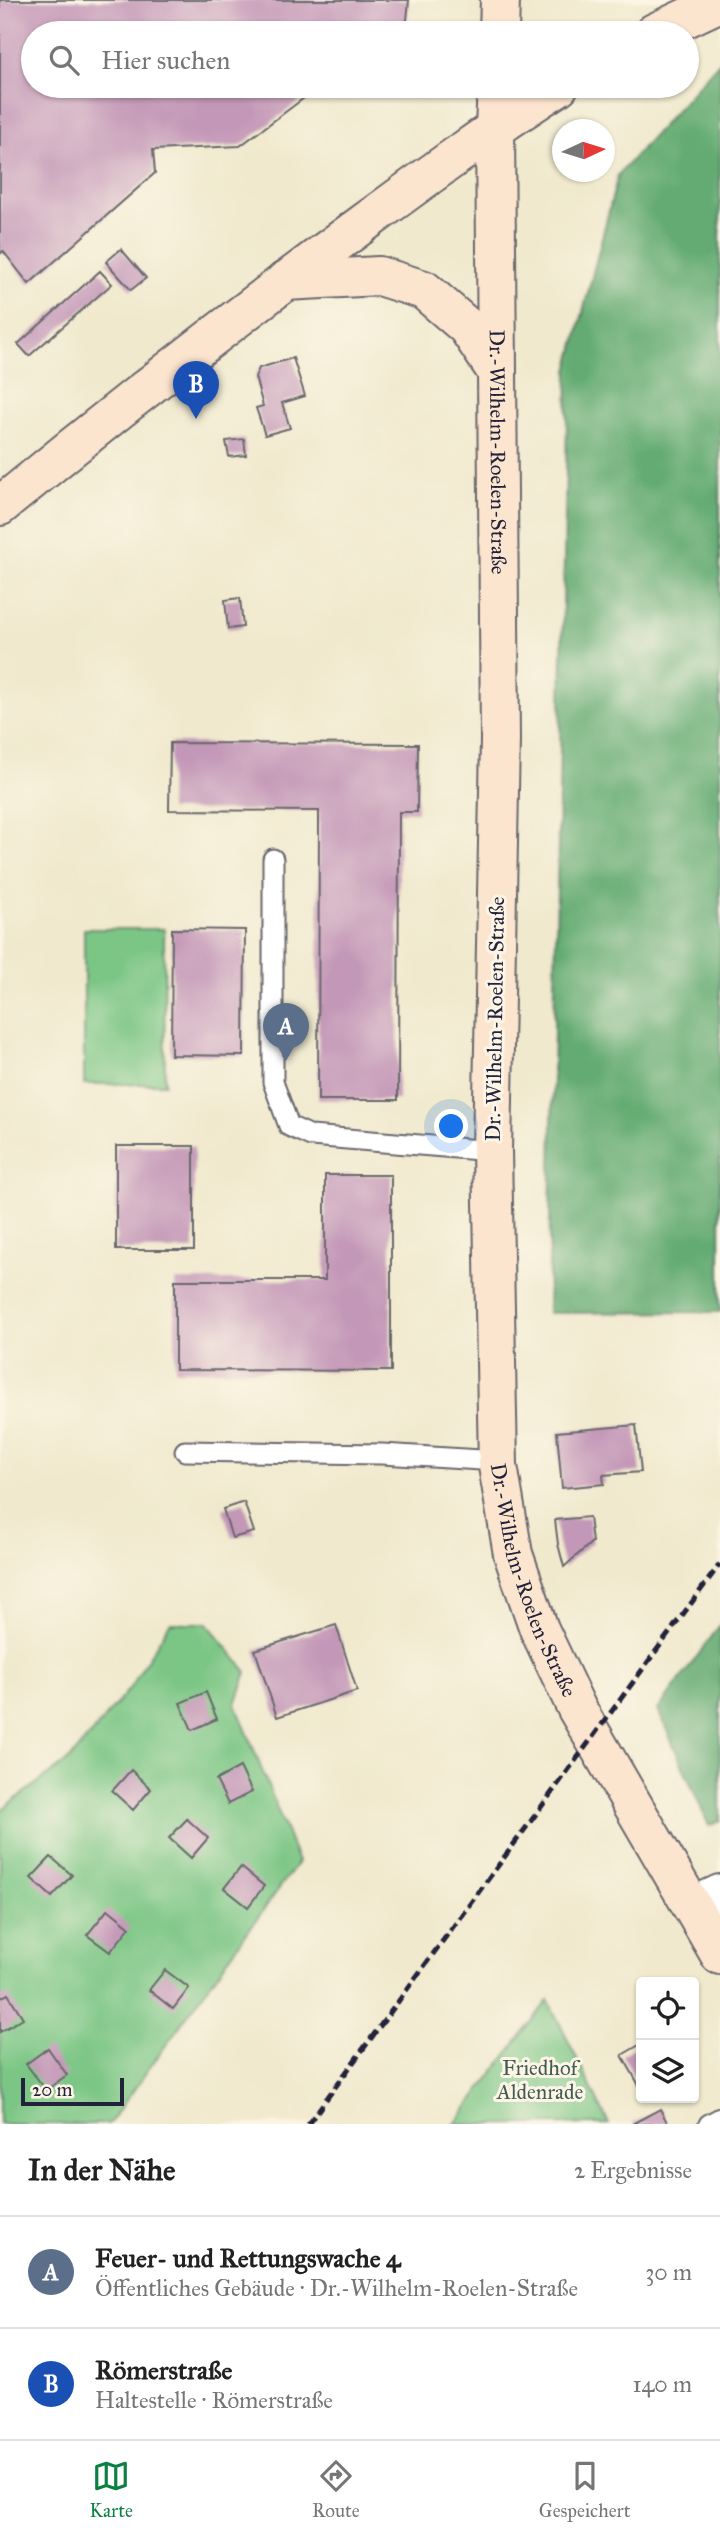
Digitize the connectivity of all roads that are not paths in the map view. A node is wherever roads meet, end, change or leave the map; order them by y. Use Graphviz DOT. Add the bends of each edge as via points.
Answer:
graph roads {
  1 [pos="500,0"];
  2 [pos="720,2"];
  3 [pos="499,21"];
  4 [pos="680,21"];
  5 [pos="496,98"];
  6 [pos="540,98"];
  7 [pos="495,127"];
  8 [pos="285,281"];
  9 [pos="497,372"];
  10 [pos="0,506"];
  11 [pos="273,859"];
  12 [pos="492,1150"];
  13 [pos="185,1451"];
  14 [pos="498,1461"];
  15 [pos="706,1900"];
  16 [pos="720,1955"];
  17 [pos="720,2118"];
  18 [pos="709,2124"];
  1 -- 3 [label="main road"];
  2 -- 4 [label="main road"];
  5 -- 7 [label="main road, Dr.-Wilhelm-Roelen-Straße"];
  6 -- 7 [label="main road"];
  7 -- 8 [label="main road"];
  7 -- 9 [label="main road, Dr.-Wilhelm-Roelen-Straße"];
  8 -- 9 [label="main road" via="379,276 424,290 467,327"];
  8 -- 10 [label="main road"];
  9 -- 12 [label="main road, Dr.-Wilhelm-Roelen-Straße" via="500,739"];
  11 -- 12 [label="lane" via="273,1082 289,1126 311,1136"];
  12 -- 14 [label="main road, Dr.-Wilhelm-Roelen-Straße"];
  13 -- 14 [label="lane"];
  14 -- 15 [label="main road, Dr.-Wilhelm-Roelen-Straße" via="513,1554 539,1629 577,1709"];
  15 -- 16 [label="main road, Dr.-Wilhelm-Roelen-Straße"];
  17 -- 18 [label="lane"];
}
